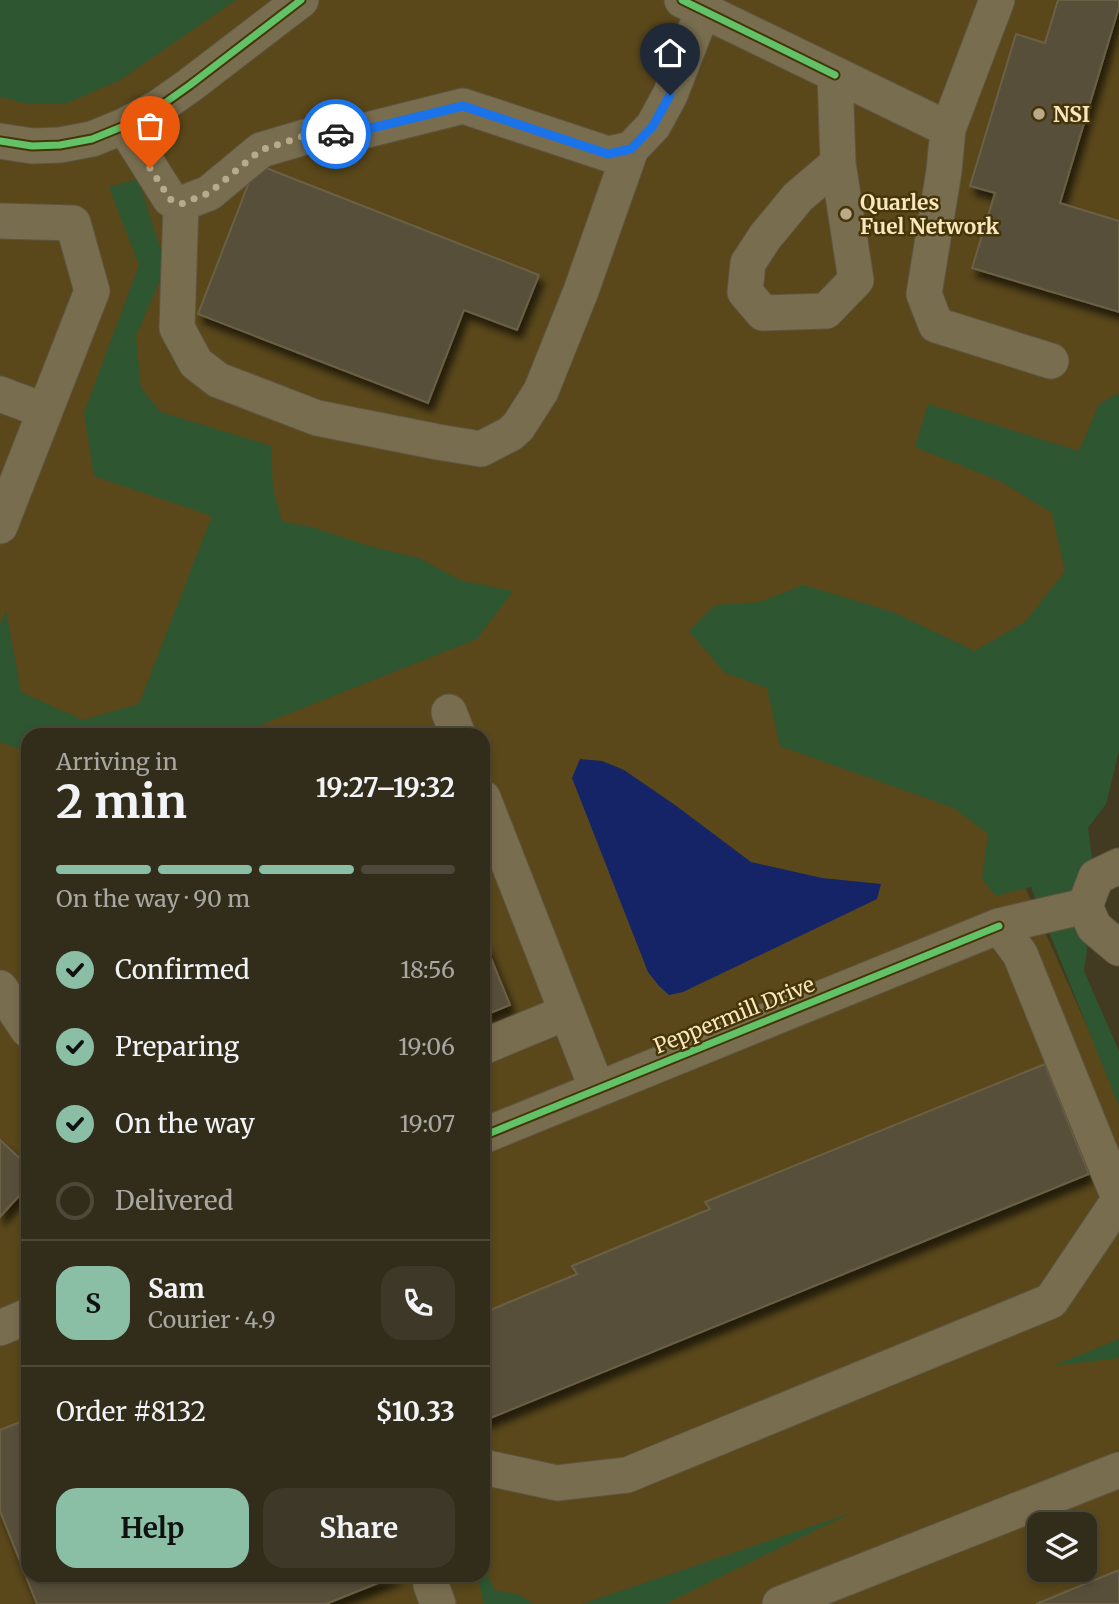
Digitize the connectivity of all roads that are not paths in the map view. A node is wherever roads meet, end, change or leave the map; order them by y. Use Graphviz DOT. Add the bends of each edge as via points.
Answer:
graph roads {
  1 [pos="301,0"];
  2 [pos="998,0"];
  3 [pos="692,5"];
  4 [pos="835,75"];
  5 [pos="124,126"];
  6 [pos="948,129"];
  7 [pos="0,141"];
  8 [pos="631,149"];
  9 [pos="838,163"];
  10 [pos="181,204"];
  11 [pos="0,221"];
  12 [pos="1051,361"];
  13 [pos="0,394"];
  14 [pos="45,411"];
  15 [pos="14,446"];
  16 [pos="0,526"];
  17 [pos="490,817"];
  18 [pos="1119,866"];
  19 [pos="1085,906"];
  20 [pos="999,926"];
  21 [pos="1119,948"];
  22 [pos="0,988"];
  23 [pos="567,1012"];
  24 [pos="21,1020"];
  25 [pos="490,1044"];
  26 [pos="597,1089"];
  27 [pos="490,1133"];
  28 [pos="1119,1199"];
  29 [pos="21,1319"];
  30 [pos="0,1328"];
  31 [pos="490,1469"];
  32 [pos="1119,1470"];
  33 [pos="780,1604"];
  1 -- 5 [label="street" via="190,85"];
  2 -- 6 [label="street"];
  3 -- 4 [label="street"];
  3 -- 8 [label="street" via="670,95 653,126"];
  4 -- 6 [label="street"];
  4 -- 9 [label="street"];
  5 -- 7 [label="street" via="60,145"];
  5 -- 10 [label="street" via="170,199"];
  6 -- 12 [label="street" via="924,294 936,326"];
  8 -- 10 [label="street" via="608,154 463,106 355,132 304,136 261,150 209,193"];
  8 -- 10 [label="street" via="582,291 541,391 518,427 481,449 317,418 218,380 197,363 177,328"];
  11 -- 14 [label="street" via="73,223 92,290"];
  13 -- 14 [label="street"];
  14 -- 15 [label="street"];
  15 -- 16 [label="street"];
  17 -- 23 [label="street"];
  18 -- 19 [label="street" via="1096,877"];
  19 -- 20 [label="street, Peppermill Drive"];
  19 -- 21 [label="street" via="1094,927"];
  20 -- 26 [label="street, Peppermill Drive"];
  20 -- 28 [label="street" via="1020,954"];
  22 -- 24 [label="street"];
  23 -- 25 [label="street"];
  23 -- 26 [label="street"];
  26 -- 27 [label="street, Peppermill Drive"];
  28 -- 31 [label="street" via="1051,1301 1038,1307 627,1475 557,1483"];
  29 -- 30 [label="street"];
  32 -- 33 [label="street"];
}
